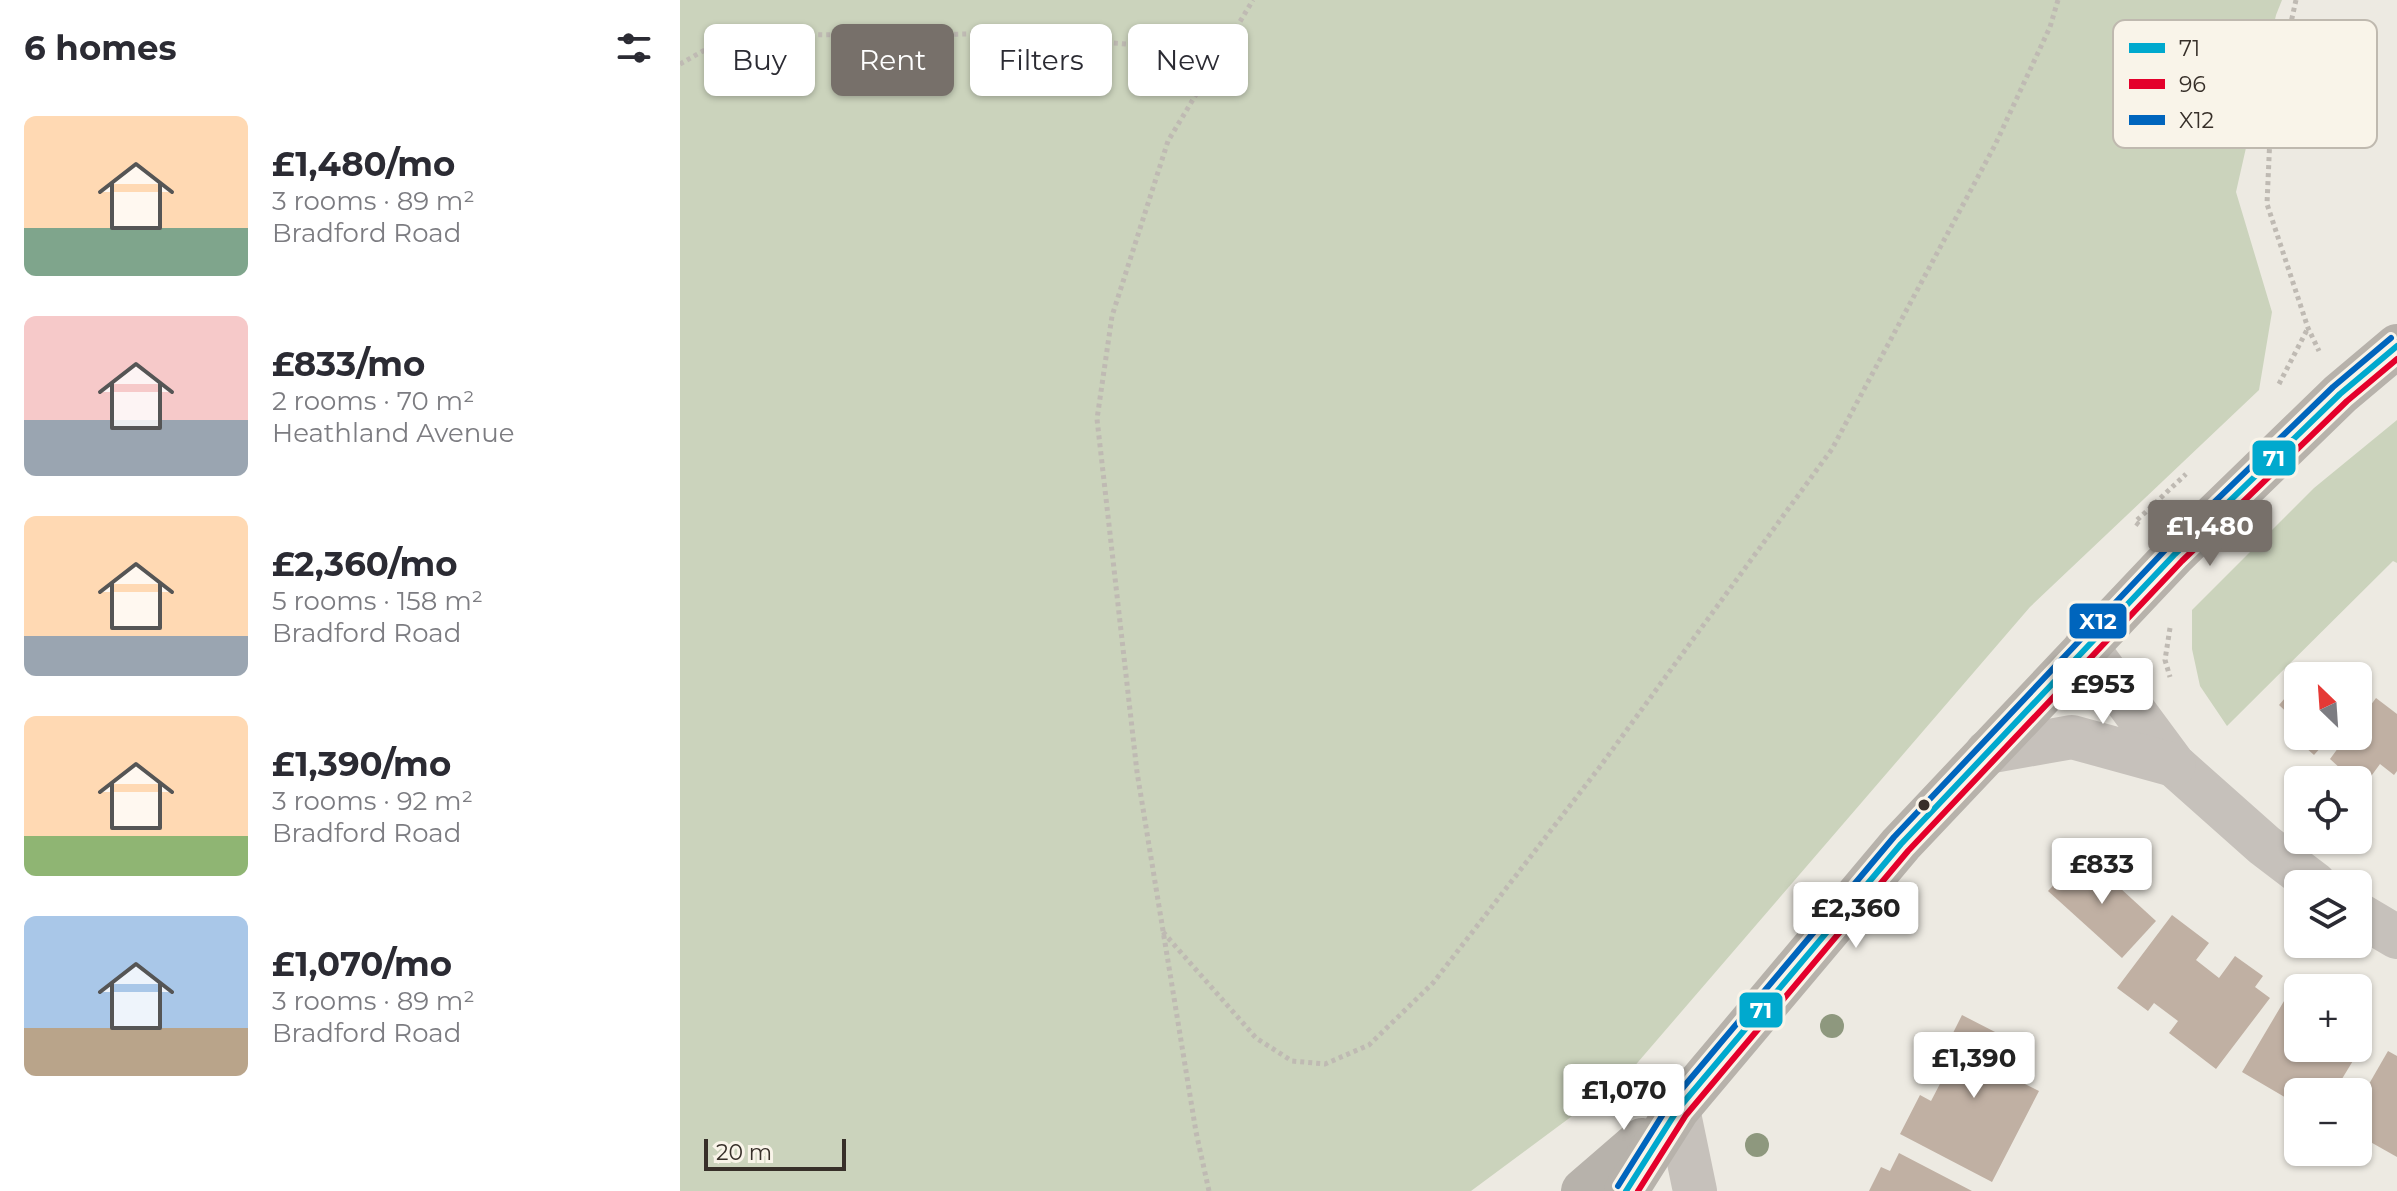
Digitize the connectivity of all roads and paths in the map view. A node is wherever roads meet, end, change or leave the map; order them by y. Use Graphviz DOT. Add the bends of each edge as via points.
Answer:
graph roads {
  1 [pos="1253,0"];
  2 [pos="2058,0"];
  3 [pos="2295,0"];
  4 [pos="2291,20"];
  5 [pos="1238,24"];
  6 [pos="1128,44"];
  7 [pos="680,64"];
  8 [pos="1195,96"];
  9 [pos="2269,148"];
  10 [pos="2397,346"];
  11 [pos="2320,354"];
  12 [pos="2086,646"];
  13 [pos="1987,752"];
  14 [pos="2174,765"];
  15 [pos="2297,870"];
  16 [pos="2372,922"];
  17 [pos="1163,932"];
  18 [pos="2397,937"];
  19 [pos="1678,1109"];
  20 [pos="1209,1191"];
  21 [pos="1583,1191"];
  22 [pos="1626,1191"];
  23 [pos="1695,1191"];
  1 -- 5 [label="path"];
  2 -- 17 [label="path" via="1995,145 1832,449 1599,768 1433,983 1369,1045 1325,1064 1292,1061 1256,1038"];
  3 -- 4 [label="path"];
  6 -- 7 [label="path" via="990,34 756,35"];
  8 -- 17 [label="path" via="1168,141 1112,316 1097,419 1137,772"];
  9 -- 11 [label="path" via="2267,204"];
  10 -- 12 [label="main road" via="2318,415"];
  12 -- 13 [label="main road"];
  12 -- 14 [label="street"];
  13 -- 14 [label="street" via="2072,737"];
  13 -- 19 [label="main road" via="1901,844"];
  14 -- 15 [label="street"];
  16 -- 18 [label="street"];
  17 -- 20 [label="path"];
  19 -- 21 [label="main road"];
  19 -- 22 [label="main road"];
  19 -- 23 [label="street"];
}
